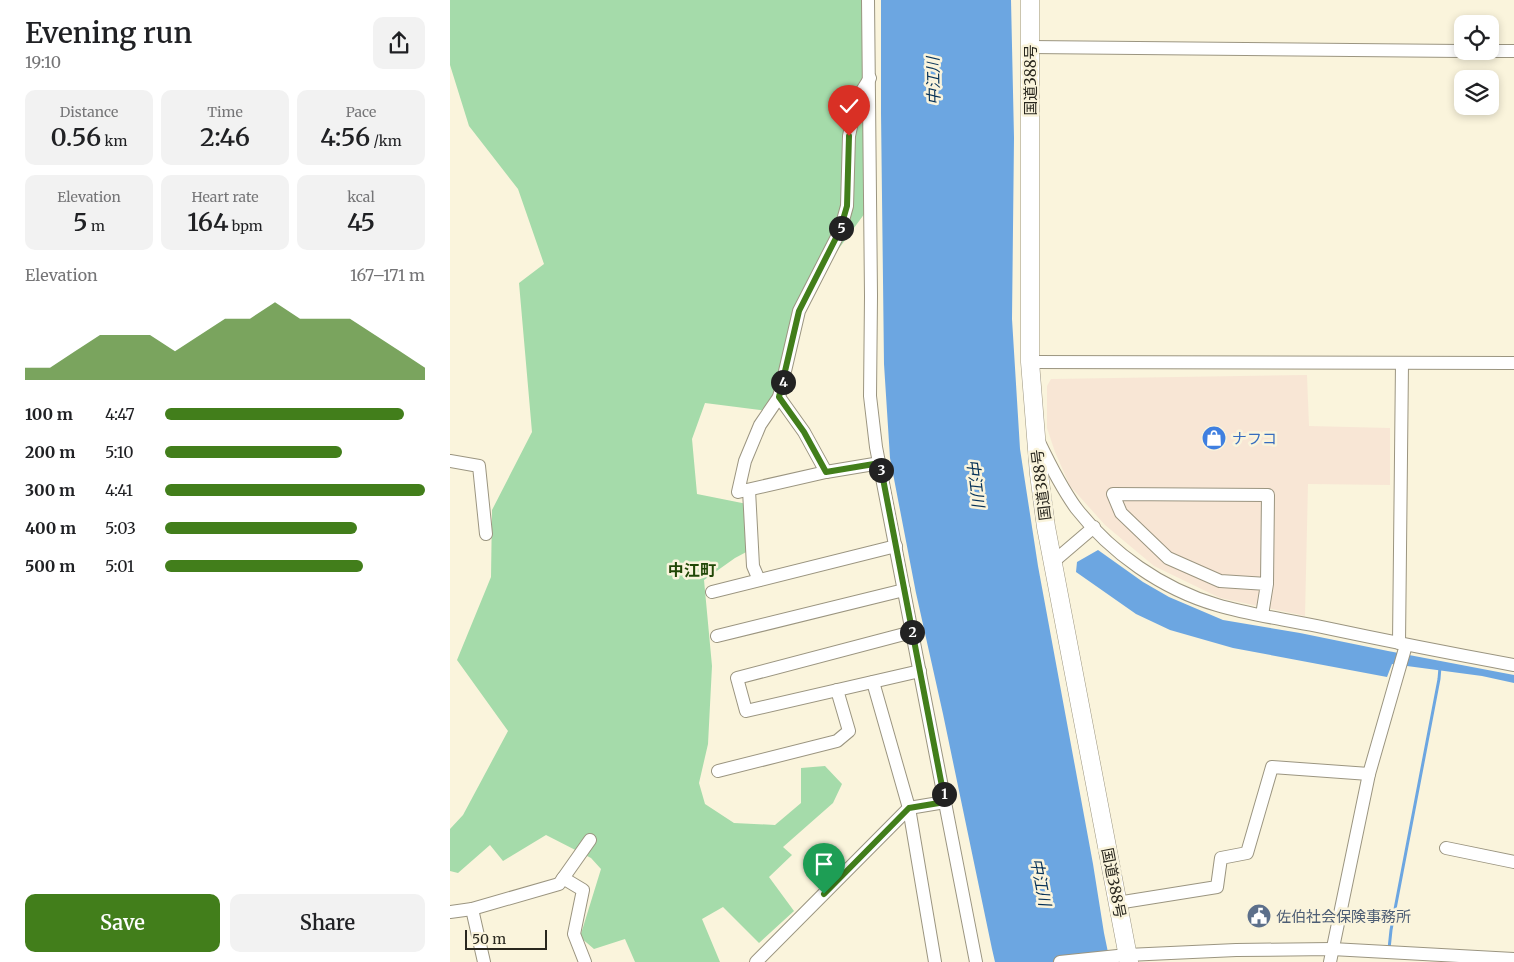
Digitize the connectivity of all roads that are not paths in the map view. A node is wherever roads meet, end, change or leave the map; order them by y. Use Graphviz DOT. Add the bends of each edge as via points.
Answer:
graph roads {
  1 [pos="868,0"];
  2 [pos="1030,0"];
  3 [pos="1030,47"];
  4 [pos="1454,51"];
  5 [pos="1499,51"];
  6 [pos="1514,51"];
  7 [pos="870,78"];
  8 [pos="1030,362"];
  9 [pos="1402,363"];
  10 [pos="1514,363"];
  11 [pos="779,397"];
  12 [pos="1036,436"];
  13 [pos="450,460"];
  14 [pos="880,463"];
  15 [pos="826,472"];
  16 [pos="748,490"];
  17 [pos="1094,527"];
  18 [pos="486,534"];
  19 [pos="896,546"];
  20 [pos="1053,562"];
  21 [pos="759,580"];
  22 [pos="1267,584"];
  23 [pos="904,590"];
  24 [pos="712,592"];
  25 [pos="1262,615"];
  26 [pos="912,632"];
  27 [pos="718,636"];
  28 [pos="1402,647"];
  29 [pos="1514,665"];
  30 [pos="920,671"];
  31 [pos="872,682"];
  32 [pos="837,690"];
  33 [pos="718,771"];
  34 [pos="1369,774"];
  35 [pos="945,802"];
  36 [pos="909,808"];
  37 [pos="590,840"];
  38 [pos="1446,848"];
  39 [pos="1514,862"];
  40 [pos="563,878"];
  41 [pos="1118,903"];
  42 [pos="472,909"];
  43 [pos="450,912"];
  44 [pos="1331,956"];
  45 [pos="1124,957"];
  46 [pos="1410,957"];
  47 [pos="1514,959"];
  48 [pos="484,962"];
  49 [pos="585,962"];
  50 [pos="756,962"];
  51 [pos="935,962"];
  52 [pos="976,962"];
  53 [pos="1060,962"];
  1 -- 7 [label="street"];
  2 -- 3 [label="highway, 国道388号"];
  3 -- 4 [label="street"];
  3 -- 8 [label="highway, 国道388号"];
  5 -- 6 [label="street"];
  7 -- 11 [label="street" via="857,99 849,136 847,206 840,230 799,311"];
  7 -- 14 [label="street" via="870,396"];
  8 -- 9 [label="street"];
  8 -- 12 [label="highway, 国道388号"];
  9 -- 10 [label="street"];
  9 -- 28 [label="street"];
  11 -- 15 [label="street" via="804,432"];
  11 -- 16 [label="street" via="760,425 745,461 738,492"];
  12 -- 17 [label="street" via="1058,481"];
  12 -- 20 [label="highway, 国道388号"];
  13 -- 18 [label="street" via="479,466"];
  14 -- 15 [label="street"];
  14 -- 19 [label="street"];
  15 -- 16 [label="street"];
  16 -- 21 [label="street" via="753,566"];
  17 -- 20 [label="street"];
  17 -- 25 [label="street" via="1118,552 1183,592 1217,605"];
  19 -- 21 [label="street"];
  19 -- 23 [label="street"];
  20 -- 41 [label="highway, 国道388号"];
  21 -- 24 [label="street"];
  22 -- 22 [label="street" via="1220,581 1168,558 1121,513 1113,494 1268,495"];
  22 -- 25 [label="street"];
  23 -- 26 [label="street"];
  23 -- 27 [label="street"];
  25 -- 28 [label="street"];
  26 -- 30 [label="street"];
  26 -- 32 [label="street" via="738,678 746,711"];
  28 -- 29 [label="street"];
  28 -- 34 [label="street"];
  30 -- 31 [label="street"];
  30 -- 35 [label="street"];
  31 -- 32 [label="street"];
  31 -- 36 [label="street"];
  32 -- 33 [label="street" via="849,731 837,741"];
  34 -- 41 [label="street" via="1272,767 1247,852 1221,858 1217,887"];
  34 -- 44 [label="street"];
  35 -- 36 [label="street"];
  35 -- 52 [label="street"];
  36 -- 50 [label="street"];
  36 -- 51 [label="street"];
  37 -- 40 [label="street"];
  38 -- 39 [label="street"];
  40 -- 42 [label="street" via="559,884"];
  40 -- 49 [label="street" via="583,890 574,934"];
  41 -- 45 [label="highway, 国道388号"];
  42 -- 43 [label="street"];
  42 -- 48 [label="street"];
  44 -- 45 [label="street" via="1236,950"];
  44 -- 46 [label="street" via="1382,951"];
  45 -- 53 [label="street"];
  46 -- 47 [label="street"];
}
